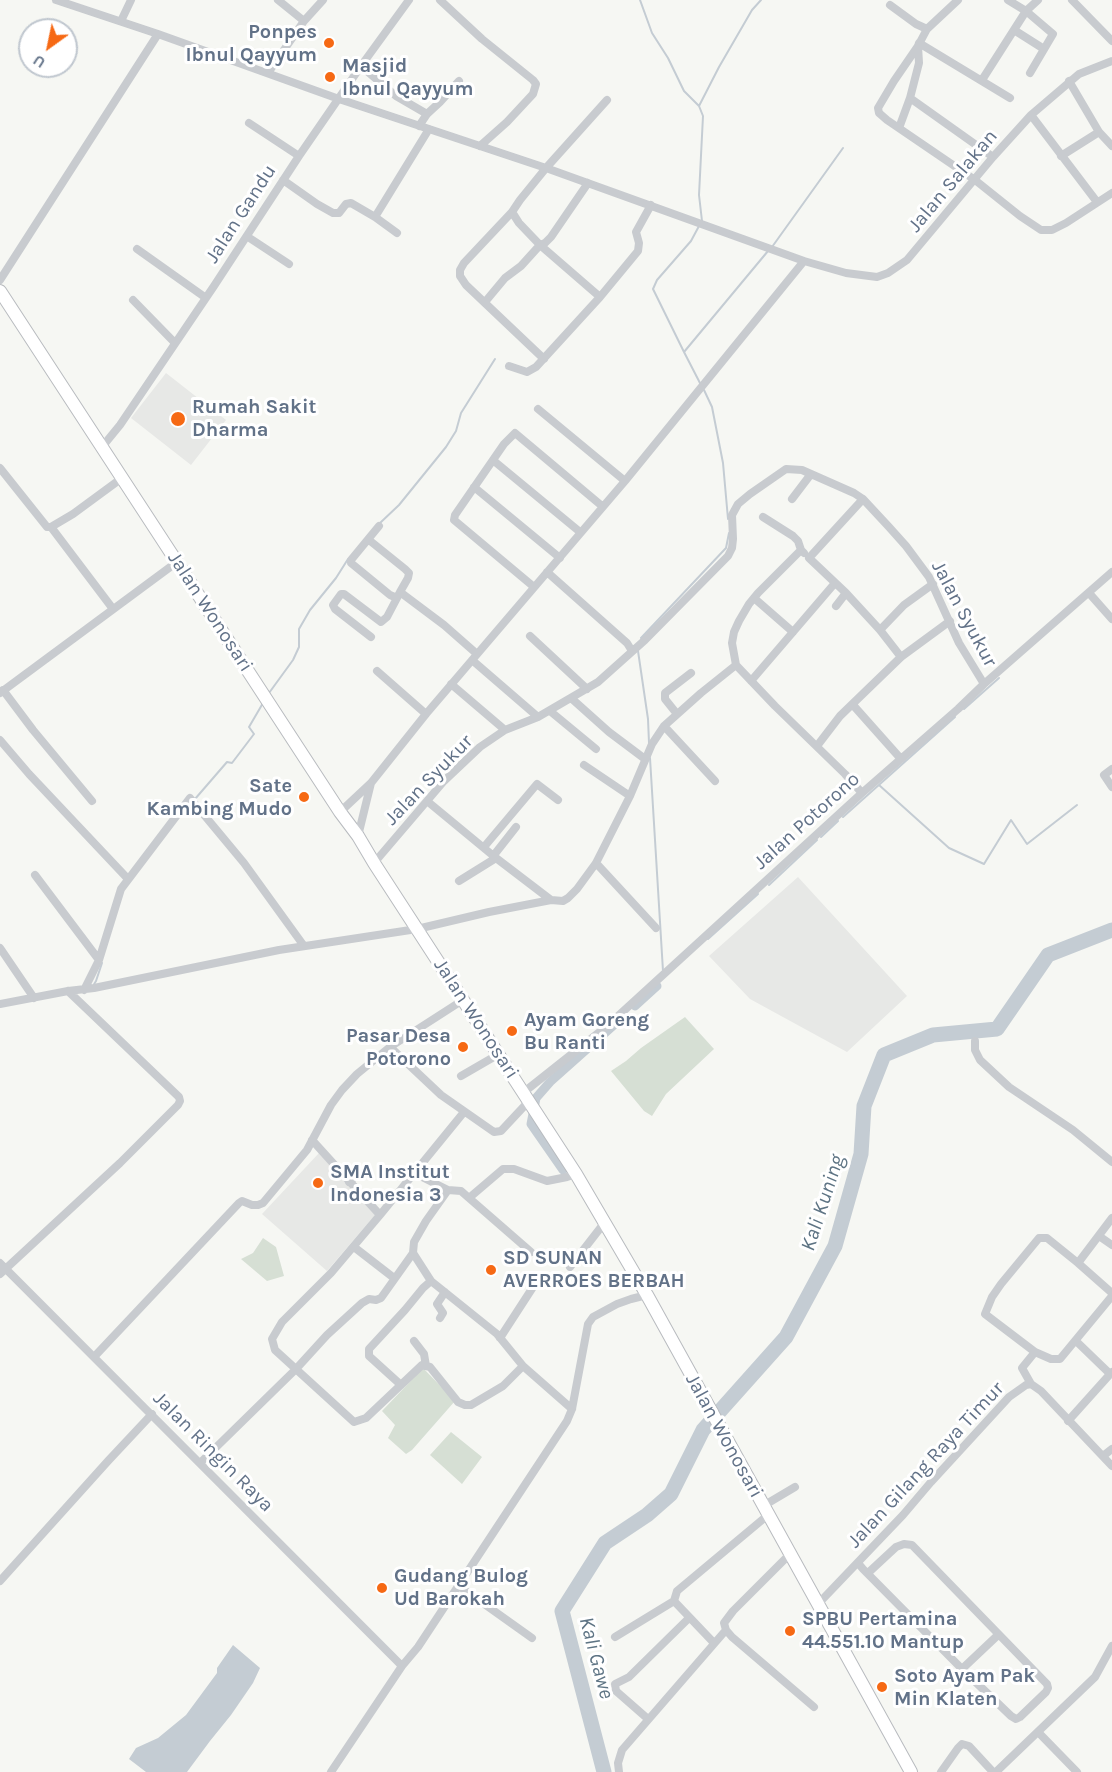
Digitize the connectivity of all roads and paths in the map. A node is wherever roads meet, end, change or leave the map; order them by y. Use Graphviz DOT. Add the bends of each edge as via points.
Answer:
graph roads {
  1 [pos="56,0"];
  2 [pos="131,0"];
  3 [pos="278,0"];
  4 [pos="322,0"];
  5 [pos="409,0"];
  6 [pos="440,0"];
  7 [pos="958,0"];
  8 [pos="1008,0"];
  9 [pos="1038,0"];
  10 [pos="1072,0"];
  11 [pos="67,2"];
  12 [pos="890,5"];
  13 [pos="1026,11"];
  14 [pos="121,21"];
  15 [pos="304,21"];
  16 [pos="927,29"];
  17 [pos="1014,30"];
  18 [pos="158,34"];
  19 [pos="1112,41"];
  20 [pos="918,45"];
  21 [pos="1044,49"];
  22 [pos="1112,61"];
  23 [pos="361,66"];
  24 [pos="268,73"];
  25 [pos="1029,73"];
  26 [pos="982,80"];
  27 [pos="459,81"];
  28 [pos="1069,81"];
  29 [pos="910,98"];
  30 [pos="1010,98"];
  31 [pos="339,99"];
  32 [pos="607,100"];
  33 [pos="427,114"];
  34 [pos="1031,115"];
  35 [pos="249,123"];
  36 [pos="419,126"];
  37 [pos="899,128"];
  38 [pos="429,129"];
  39 [pos="1099,132"];
  40 [pos="480,146"];
  41 [pos="1112,146"];
  42 [pos="299,156"];
  43 [pos="1061,156"];
  44 [pos="993,157"];
  45 [pos="546,168"];
  46 [pos="283,180"];
  47 [pos="975,180"];
  48 [pos="588,183"];
  49 [pos="1112,193"];
  50 [pos="1097,202"];
  51 [pos="651,205"];
  52 [pos="512,212"];
  53 [pos="375,217"];
  54 [pos="398,233"];
  55 [pos="248,237"];
  56 [pos="540,245"];
  57 [pos="137,249"];
  58 [pos="804,261"];
  59 [pos="289,264"];
  60 [pos="0,280"];
  61 [pos="0,291"];
  62 [pos="600,297"];
  63 [pos="206,298"];
  64 [pos="133,300"];
  65 [pos="485,302"];
  66 [pos="175,343"];
  67 [pos="544,359"];
  68 [pos="509,366"];
  69 [pos="538,409"];
  70 [pos="102,447"];
  71 [pos="494,461"];
  72 [pos="0,468"];
  73 [pos="811,474"];
  74 [pos="122,478"];
  75 [pos="625,481"];
  76 [pos="474,487"];
  77 [pos="792,499"];
  78 [pos="863,500"];
  79 [pos="603,506"];
  80 [pos="763,517"];
  81 [pos="379,526"];
  82 [pos="51,527"];
  83 [pos="580,532"];
  84 [pos="369,540"];
  85 [pos="801,550"];
  86 [pos="560,558"];
  87 [pos="809,558"];
  88 [pos="177,562"];
  89 [pos="1112,572"];
  90 [pos="547,573"];
  91 [pos="835,583"];
  92 [pos="933,584"];
  93 [pos="534,588"];
  94 [pos="846,593"];
  95 [pos="1089,593"];
  96 [pos="398,595"];
  97 [pos="754,598"];
  98 [pos="836,606"];
  99 [pos="113,609"];
  100 [pos="1112,619"];
  101 [pos="950,621"];
  102 [pos="880,630"];
  103 [pos="793,632"];
  104 [pos="530,636"];
  105 [pos="371,637"];
  106 [pos="633,650"];
  107 [pos="474,657"];
  108 [pos="901,657"];
  109 [pos="736,665"];
  110 [pos="377,671"];
  111 [pos="691,673"];
  112 [pos="751,681"];
  113 [pos="452,684"];
  114 [pos="984,684"];
  115 [pos="587,689"];
  116 [pos="2,692"];
  117 [pos="571,698"];
  118 [pos="853,705"];
  119 [pos="550,711"];
  120 [pos="426,714"];
  121 [pos="677,714"];
  122 [pos="538,717"];
  123 [pos="664,726"];
  124 [pos="505,730"];
  125 [pos="0,740"];
  126 [pos="817,746"];
  127 [pos="596,749"];
  128 [pos="646,757"];
  129 [pos="901,759"];
  130 [pos="584,765"];
  131 [pos="1112,769"];
  132 [pos="714,781"];
  133 [pos="371,783"];
  134 [pos="1112,787"];
  135 [pos="862,793"];
  136 [pos="630,796"];
  137 [pos="558,800"];
  138 [pos="92,801"];
  139 [pos="427,801"];
  140 [pos="340,812"];
  141 [pos="516,827"];
  142 [pos="358,836"];
  143 [pos="484,847"];
  144 [pos="495,856"];
  145 [pos="374,862"];
  146 [pos="596,863"];
  147 [pos="35,875"];
  148 [pos="128,879"];
  149 [pos="459,881"];
  150 [pos="551,900"];
  151 [pos="656,928"];
  152 [pos="417,929"];
  153 [pos="304,946"];
  154 [pos="0,948"];
  155 [pos="99,960"];
  156 [pos="84,990"];
  157 [pos="68,991"];
  158 [pos="34,998"];
  159 [pos="463,1000"];
  160 [pos="0,1004"];
  161 [pos="975,1041"];
  162 [pos="390,1047"];
  163 [pos="499,1054"];
  164 [pos="461,1076"];
  165 [pos="531,1103"];
  166 [pos="464,1112"];
  167 [pos="312,1140"];
  168 [pos="1112,1162"];
  169 [pos="360,1172"];
  170 [pos="414,1173"];
  171 [pos="576,1174"];
  172 [pos="349,1182"];
  173 [pos="448,1190"];
  174 [pos="469,1198"];
  175 [pos="380,1215"];
  176 [pos="1112,1218"];
  177 [pos="605,1222"];
  178 [pos="1099,1236"];
  179 [pos="1112,1245"];
  180 [pos="354,1247"];
  181 [pos="531,1252"];
  182 [pos="412,1253"];
  183 [pos="1078,1263"];
  184 [pos="570,1267"];
  185 [pos="3,1269"];
  186 [pos="394,1278"];
  187 [pos="431,1281"];
  188 [pos="535,1284"];
  189 [pos="445,1292"];
  190 [pos="1112,1294"];
  191 [pos="647,1296"];
  192 [pos="440,1318"];
  193 [pos="500,1338"];
  194 [pos="414,1341"];
  195 [pos="1076,1341"];
  196 [pos="1035,1352"];
  197 [pos="94,1357"];
  198 [pos="426,1366"];
  199 [pos="523,1366"];
  200 [pos="297,1368"];
  201 [pos="1111,1373"];
  202 [pos="1031,1384"];
  203 [pos="401,1385"];
  204 [pos="572,1409"];
  205 [pos="152,1414"];
  206 [pos="1068,1421"];
  207 [pos="1112,1449"];
  208 [pos="1103,1456"];
  209 [pos="200,1463"];
  210 [pos="1112,1466"];
  211 [pos="795,1487"];
  212 [pos="765,1510"];
  213 [pos="790,1554"];
  214 [pos="858,1563"];
  215 [pos="868,1573"];
  216 [pos="0,1581"];
  217 [pos="459,1587"];
  218 [pos="674,1601"];
  219 [pos="818,1604"];
  220 [pos="689,1618"];
  221 [pos="726,1630"];
  222 [pos="998,1635"];
  223 [pos="615,1637"];
  224 [pos="532,1638"];
  225 [pos="714,1643"];
  226 [pos="1112,1646"];
  227 [pos="402,1666"];
  228 [pos="962,1669"];
  229 [pos="814,1707"];
  230 [pos="648,1719"];
  231 [pos="1038,1732"];
  232 [pos="907,1770"];
  233 [pos="331,1772"];
  234 [pos="619,1772"];
  235 [pos="941,1772"];
  236 [pos="995,1772"];
  237 [pos="1077,1772"];
  1 -- 11 [label="street, Jalan Salakan"];
  2 -- 14 [label="street"];
  3 -- 15 [label="street"];
  4 -- 15 [label="street"];
  5 -- 23 [label="street, Jalan Gandu"];
  6 -- 40 [label="street" via="536,84 533,94"];
  7 -- 16 [label="street"];
  8 -- 13 [label="street"];
  9 -- 13 [label="street"];
  10 -- 19 [label="street"];
  11 -- 14 [label="street, Jalan Salakan"];
  12 -- 16 [label="street"];
  13 -- 17 [label="street"];
  13 -- 21 [label="street" via="1053,34"];
  14 -- 18 [label="street, Jalan Salakan"];
  15 -- 24 [label="street"];
  16 -- 20 [label="street"];
  17 -- 21 [label="street"];
  17 -- 26 [label="street"];
  18 -- 24 [label="street, Jalan Salakan"];
  18 -- 60 [label="street"];
  20 -- 26 [label="street"];
  20 -- 29 [label="street"];
  20 -- 37 [label="street" via="878,108 886,120"];
  21 -- 25 [label="street"];
  22 -- 28 [label="street, Jalan Salakan"];
  23 -- 31 [label="street, Jalan Gandu"];
  23 -- 33 [label="street" via="396,96"];
  24 -- 31 [label="street, Jalan Salakan"];
  26 -- 30 [label="street"];
  27 -- 33 [label="street"];
  28 -- 34 [label="street, Jalan Salakan"];
  28 -- 39 [label="street"];
  29 -- 37 [label="street"];
  29 -- 44 [label="street"];
  31 -- 36 [label="street, Jalan Salakan"];
  31 -- 42 [label="street, Jalan Gandu"];
  32 -- 45 [label="street"];
  33 -- 36 [label="street"];
  34 -- 43 [label="street"];
  34 -- 44 [label="street, Jalan Salakan"];
  35 -- 42 [label="street"];
  36 -- 38 [label="street, Jalan Salakan"];
  37 -- 47 [label="street"];
  38 -- 40 [label="street, Jalan Salakan"];
  38 -- 53 [label="street"];
  39 -- 41 [label="street"];
  39 -- 43 [label="street"];
  40 -- 45 [label="street, Jalan Salakan"];
  42 -- 46 [label="street, Jalan Gandu"];
  43 -- 50 [label="street"];
  44 -- 47 [label="street, Jalan Salakan"];
  45 -- 48 [label="street, Jalan Salakan"];
  45 -- 52 [label="street"];
  46 -- 53 [label="street" via="333,213 351,203"];
  46 -- 55 [label="street, Jalan Gandu"];
  47 -- 50 [label="street" via="1046,231"];
  47 -- 58 [label="street, Jalan Salakan" via="907,260 888,273 877,277 846,273"];
  48 -- 51 [label="street, Jalan Salakan"];
  48 -- 56 [label="street" via="551,237"];
  49 -- 50 [label="street"];
  51 -- 58 [label="street, Jalan Salakan"];
  51 -- 62 [label="street" via="636,232 638,251"];
  52 -- 56 [label="street"];
  52 -- 65 [label="street" via="460,270 466,285"];
  53 -- 54 [label="street"];
  55 -- 59 [label="street"];
  55 -- 63 [label="street, Jalan Gandu"];
  56 -- 62 [label="street"];
  56 -- 65 [label="street"];
  57 -- 63 [label="street"];
  58 -- 75 [label="street"];
  61 -- 70 [label="highway, Jalan Wonosari"];
  62 -- 67 [label="street"];
  63 -- 66 [label="street, Jalan Gandu"];
  64 -- 66 [label="street"];
  65 -- 67 [label="street"];
  66 -- 70 [label="street, Jalan Gandu"];
  67 -- 68 [label="street" via="526,372"];
  69 -- 75 [label="street"];
  70 -- 74 [label="highway, Jalan Wonosari"];
  71 -- 76 [label="street"];
  71 -- 79 [label="street" via="515,433"];
  71 -- 83 [label="street"];
  72 -- 82 [label="street" via="47,527"];
  73 -- 77 [label="street"];
  73 -- 78 [label="street, Jalan Syukur"];
  73 -- 106 [label="street, Jalan Syukur" via="786,470 738,504 732,514 733,539 728,556"];
  74 -- 82 [label="street"];
  74 -- 88 [label="highway, Jalan Wonosari"];
  75 -- 79 [label="street"];
  76 -- 86 [label="street"];
  76 -- 93 [label="street" via="454,520"];
  78 -- 87 [label="street"];
  78 -- 92 [label="street, Jalan Syukur" via="906,546"];
  79 -- 83 [label="street"];
  80 -- 85 [label="street" via="793,536"];
  81 -- 84 [label="street"];
  82 -- 99 [label="street"];
  83 -- 86 [label="street"];
  84 -- 96 [label="street" via="409,573"];
  84 -- 96 [label="street" via="350,562 390,595"];
  85 -- 87 [label="street"];
  85 -- 97 [label="street"];
  86 -- 90 [label="street"];
  87 -- 91 [label="street"];
  88 -- 99 [label="street"];
  88 -- 140 [label="highway, Jalan Wonosari"];
  89 -- 95 [label="street, Jalan Potorono"];
  90 -- 93 [label="street"];
  90 -- 106 [label="street"];
  91 -- 94 [label="street"];
  91 -- 103 [label="street"];
  92 -- 101 [label="street, Jalan Syukur"];
  92 -- 102 [label="street" via="904,604"];
  93 -- 107 [label="street"];
  94 -- 98 [label="street"];
  94 -- 102 [label="street"];
  95 -- 100 [label="street"];
  95 -- 114 [label="street, Jalan Potorono"];
  96 -- 105 [label="street" via="381,622 344,594 333,605"];
  96 -- 107 [label="street" via="444,625"];
  97 -- 103 [label="street"];
  97 -- 109 [label="street" via="734,632"];
  99 -- 116 [label="street"];
  101 -- 108 [label="street"];
  101 -- 114 [label="street, Jalan Syukur"];
  102 -- 108 [label="street"];
  103 -- 112 [label="street"];
  104 -- 115 [label="street"];
  106 -- 115 [label="street, Jalan Syukur"];
  107 -- 113 [label="street"];
  107 -- 122 [label="street"];
  108 -- 118 [label="street"];
  109 -- 112 [label="street"];
  109 -- 121 [label="street"];
  110 -- 120 [label="street"];
  111 -- 121 [label="street" via="665,693"];
  112 -- 126 [label="street"];
  113 -- 120 [label="street"];
  113 -- 124 [label="street"];
  114 -- 129 [label="street, Jalan Potorono"];
  115 -- 117 [label="street, Jalan Syukur"];
  116 -- 138 [label="street"];
  117 -- 119 [label="street, Jalan Syukur"];
  117 -- 128 [label="street" via="609,732"];
  118 -- 126 [label="street"];
  118 -- 129 [label="street"];
  119 -- 122 [label="street, Jalan Syukur"];
  119 -- 127 [label="street"];
  120 -- 133 [label="street"];
  121 -- 123 [label="street"];
  122 -- 124 [label="street, Jalan Syukur"];
  123 -- 128 [label="street"];
  123 -- 132 [label="street"];
  124 -- 139 [label="street, Jalan Syukur" via="464,761"];
  125 -- 148 [label="street"];
  126 -- 135 [label="street"];
  128 -- 136 [label="street"];
  129 -- 135 [label="street, Jalan Potorono"];
  130 -- 136 [label="street"];
  131 -- 134 [label="street" via="1104,775"];
  133 -- 140 [label="street"];
  133 -- 142 [label="street"];
  135 -- 165 [label="street, Jalan Potorono" via="606,1027"];
  136 -- 146 [label="street"];
  137 -- 143 [label="street" via="537,784"];
  139 -- 143 [label="street"];
  139 -- 145 [label="street, Jalan Syukur"];
  140 -- 142 [label="highway, Jalan Wonosari"];
  141 -- 144 [label="street"];
  142 -- 145 [label="highway, Jalan Wonosari"];
  143 -- 144 [label="street"];
  144 -- 149 [label="street"];
  144 -- 150 [label="street"];
  145 -- 152 [label="highway, Jalan Wonosari"];
  146 -- 150 [label="street" via="568,898"];
  146 -- 151 [label="street"];
  147 -- 155 [label="street"];
  148 -- 153 [label="street" via="190,798 244,863"];
  148 -- 155 [label="street" via="121,889"];
  150 -- 152 [label="street"];
  152 -- 153 [label="street"];
  152 -- 159 [label="highway, Jalan Wonosari"];
  153 -- 156 [label="street"];
  154 -- 158 [label="street"];
  155 -- 156 [label="street"];
  156 -- 157 [label="street"];
  157 -- 158 [label="street"];
  157 -- 185 [label="street" via="180,1101 120,1163"];
  158 -- 160 [label="street"];
  159 -- 162 [label="street"];
  159 -- 163 [label="highway, Jalan Wonosari"];
  161 -- 168 [label="street" via="980,1060 1009,1087"];
  162 -- 166 [label="street"];
  162 -- 167 [label="street" via="342,1090"];
  163 -- 164 [label="street"];
  163 -- 165 [label="highway, Jalan Wonosari"];
  165 -- 166 [label="street, Jalan Potorono" via="497,1133"];
  165 -- 171 [label="highway, Jalan Wonosari"];
  166 -- 170 [label="street"];
  167 -- 172 [label="street"];
  167 -- 197 [label="street" via="263,1203 239,1203"];
  169 -- 172 [label="street"];
  170 -- 173 [label="street"];
  170 -- 175 [label="street"];
  171 -- 174 [label="street" via="547,1180 503,1169"];
  171 -- 177 [label="highway, Jalan Wonosari"];
  172 -- 175 [label="street"];
  173 -- 174 [label="street" via="460,1191"];
  173 -- 182 [label="street" via="426,1221"];
  174 -- 181 [label="street"];
  175 -- 180 [label="street"];
  176 -- 178 [label="street"];
  177 -- 184 [label="street"];
  177 -- 191 [label="highway, Jalan Wonosari"];
  178 -- 179 [label="street"];
  178 -- 183 [label="street"];
  180 -- 186 [label="street"];
  180 -- 200 [label="street" via="275,1332 275,1350"];
  182 -- 186 [label="street"];
  182 -- 187 [label="street"];
  183 -- 190 [label="street"];
  183 -- 196 [label="street" via="1047,1238 1040,1238 992,1297 986,1314"];
  185 -- 197 [label="street, Jalan Ringin Raya"];
  186 -- 200 [label="street" via="381,1298 362,1303"];
  187 -- 189 [label="street"];
  187 -- 203 [label="street" via="369,1349 369,1356"];
  188 -- 193 [label="street"];
  189 -- 192 [label="street" via="437,1304 443,1313"];
  189 -- 193 [label="street"];
  190 -- 195 [label="street"];
  191 -- 204 [label="street" via="617,1304 588,1324"];
  191 -- 212 [label="highway, Jalan Wonosari"];
  193 -- 199 [label="street"];
  194 -- 198 [label="street" via="424,1354"];
  195 -- 196 [label="street" via="1060,1359"];
  195 -- 201 [label="street"];
  196 -- 202 [label="street" via="1022,1368"];
  197 -- 205 [label="street, Jalan Ringin Raya"];
  198 -- 199 [label="street" via="458,1402 471,1405 503,1386"];
  198 -- 203 [label="street" via="422,1365"];
  199 -- 204 [label="street"];
  200 -- 203 [label="street" via="354,1422 366,1418"];
  200 -- 209 [label="street"];
  201 -- 206 [label="street"];
  202 -- 206 [label="street, Jalan Gilang Raya Timur"];
  202 -- 214 [label="street, Jalan Gilang Raya Timur" via="1008,1397"];
  204 -- 217 [label="street"];
  205 -- 209 [label="street, Jalan Ringin Raya"];
  205 -- 216 [label="street"];
  206 -- 208 [label="street, Jalan Gilang Raya Timur"];
  207 -- 208 [label="street"];
  208 -- 210 [label="street, Jalan Gilang Raya Timur"];
  209 -- 227 [label="street, Jalan Ringin Raya"];
  211 -- 212 [label="street"];
  212 -- 213 [label="highway, Jalan Wonosari"];
  212 -- 218 [label="street" via="677,1591"];
  213 -- 219 [label="highway, Jalan Wonosari"];
  213 -- 221 [label="street" via="727,1618"];
  214 -- 215 [label="street"];
  214 -- 219 [label="street, Jalan Gilang Raya Timur"];
  215 -- 222 [label="street" via="896,1547 912,1545"];
  215 -- 228 [label="street"];
  217 -- 224 [label="street"];
  217 -- 227 [label="street"];
  218 -- 220 [label="street"];
  218 -- 223 [label="street"];
  219 -- 232 [label="highway, Jalan Wonosari"];
  220 -- 225 [label="street"];
  220 -- 230 [label="street" via="629,1677 615,1684 616,1691"];
  221 -- 225 [label="street"];
  221 -- 229 [label="street"];
  222 -- 228 [label="street"];
  222 -- 228 [label="street" via="1047,1684 1046,1692 1020,1717 1011,1716"];
  225 -- 230 [label="street"];
  226 -- 231 [label="street" via="1095,1677"];
  227 -- 233 [label="street"];
  230 -- 234 [label="street" via="622,1750"];
  231 -- 236 [label="street"];
  231 -- 237 [label="street"];
  235 -- 236 [label="street" via="962,1744 969,1746"];
}
